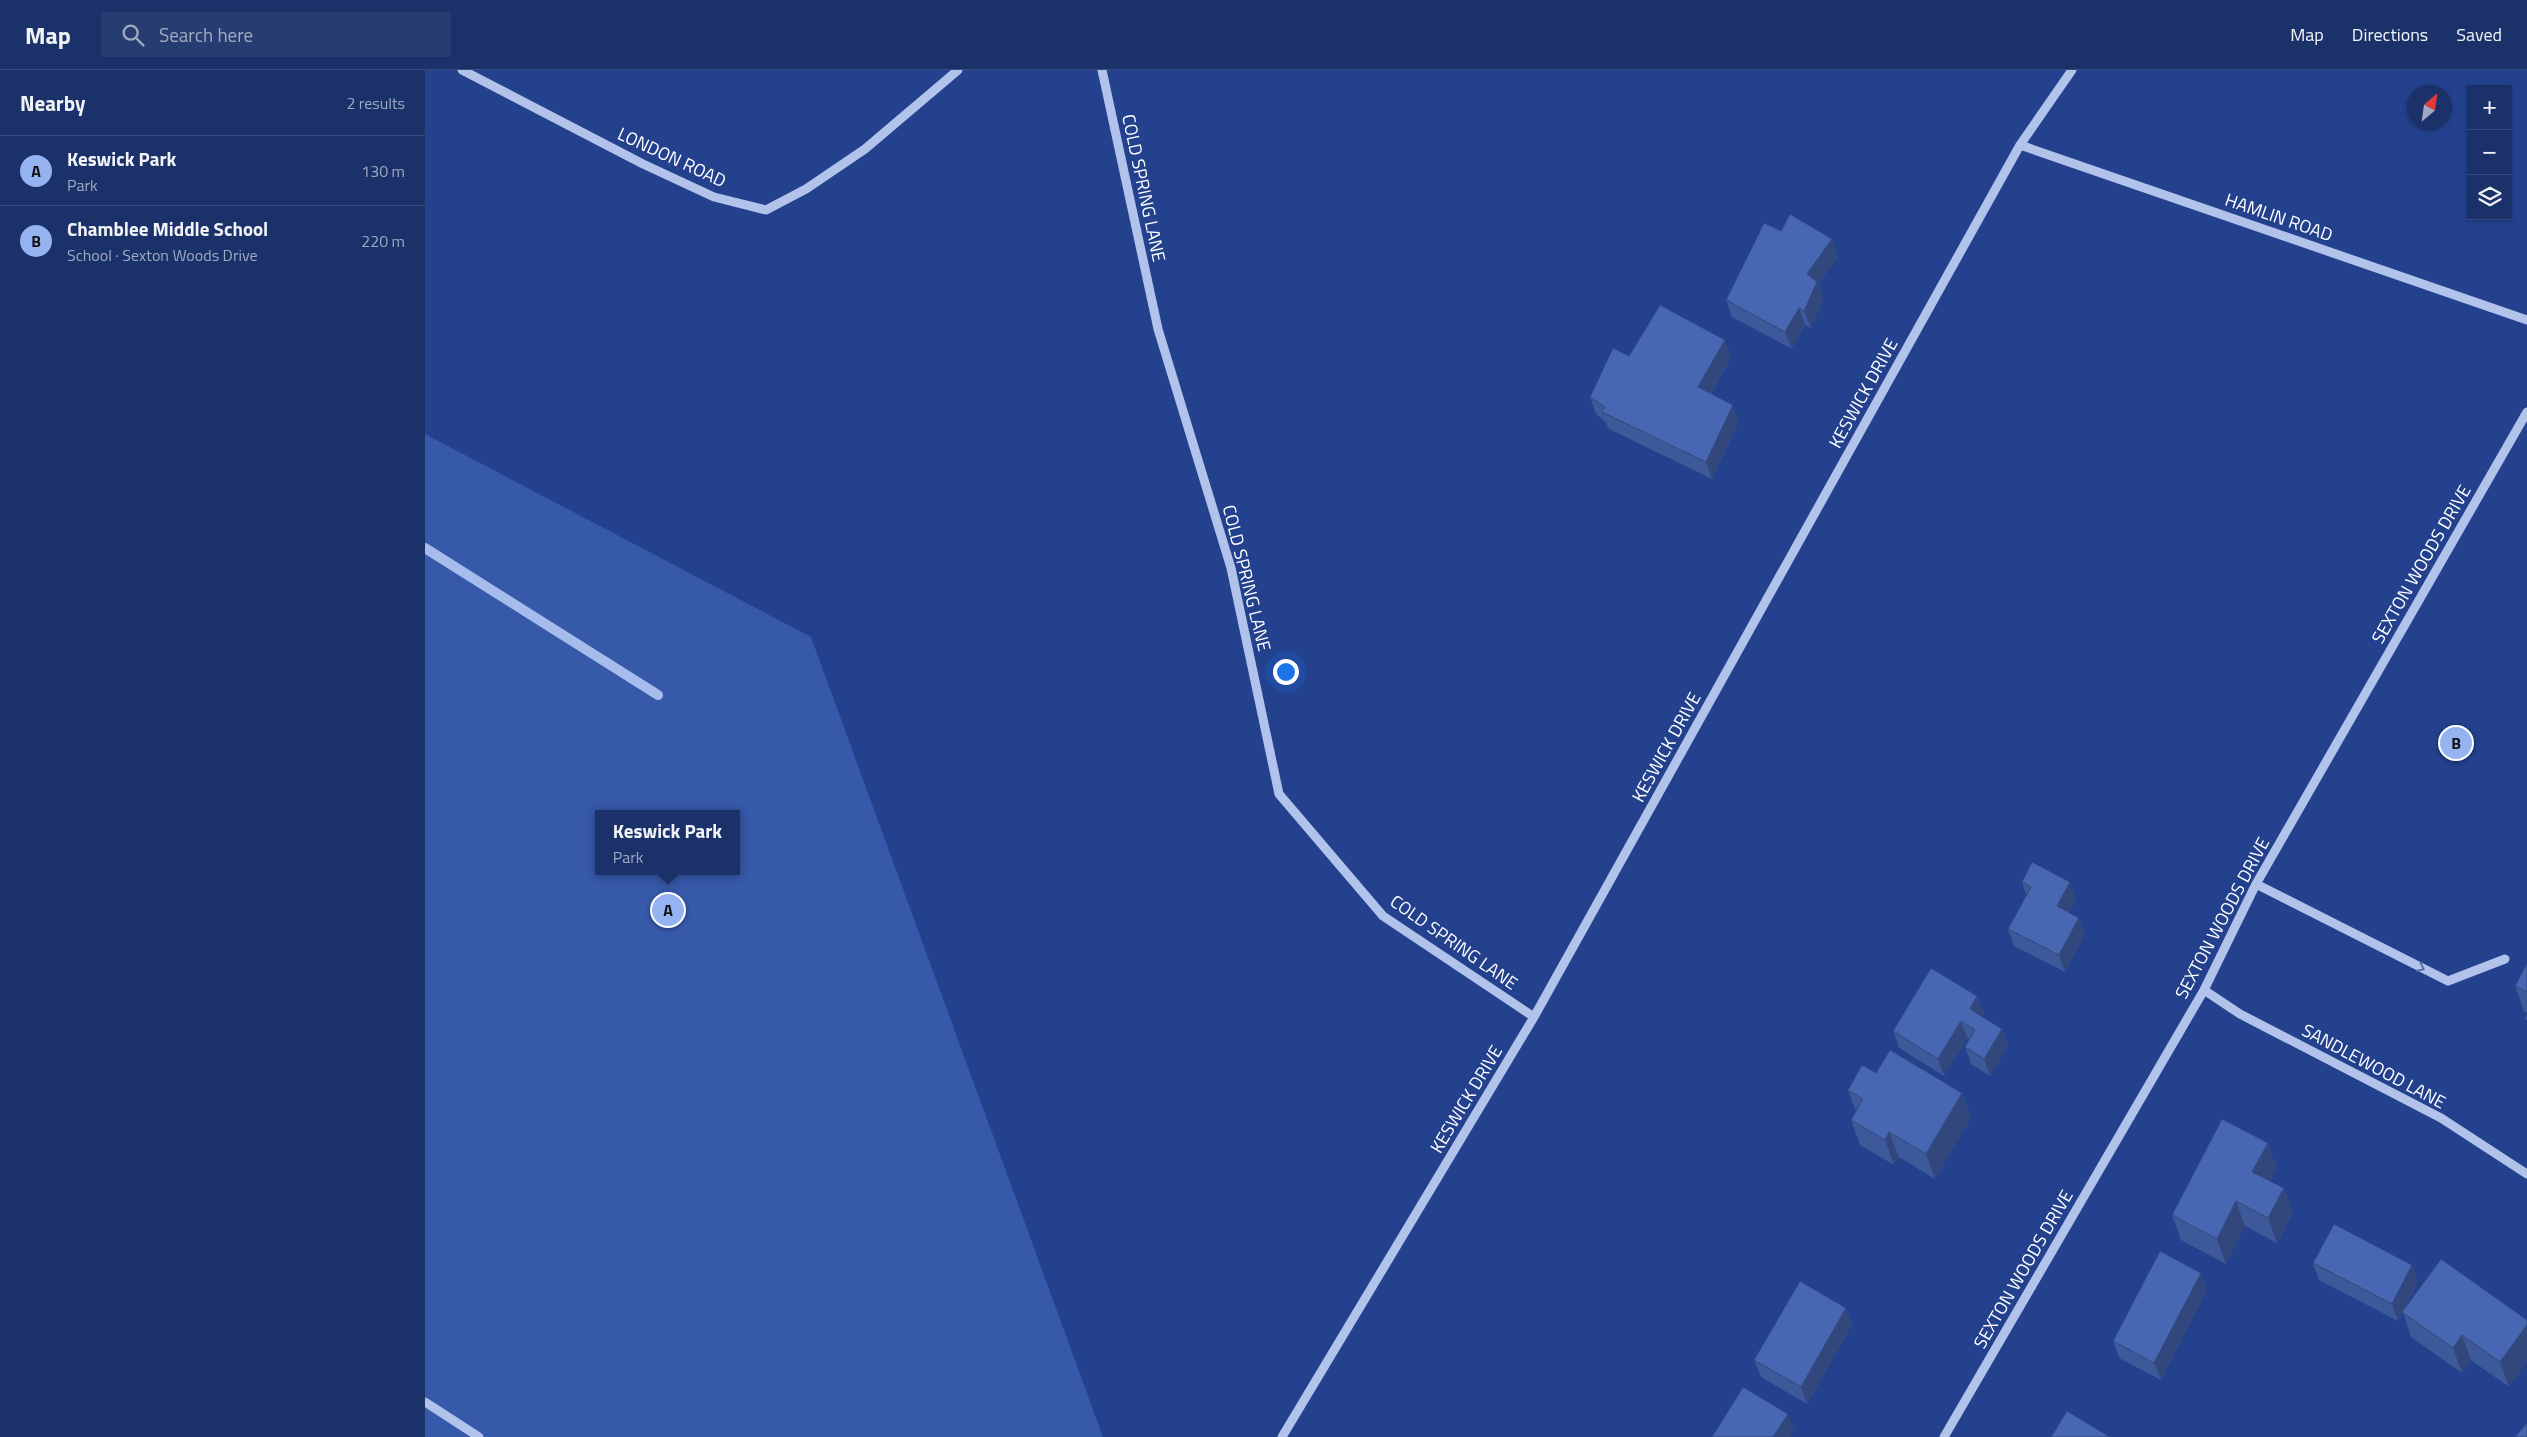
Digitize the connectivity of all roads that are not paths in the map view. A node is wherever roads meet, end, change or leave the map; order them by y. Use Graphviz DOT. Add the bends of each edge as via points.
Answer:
graph roads {
  1 [pos="462,70"];
  2 [pos="958,70"];
  3 [pos="1102,70"];
  4 [pos="2072,70"];
  5 [pos="2020,145"];
  6 [pos="2527,320"];
  7 [pos="2527,412"];
  8 [pos="2256,884"];
  9 [pos="2505,959"];
  10 [pos="2204,990"];
  11 [pos="1534,1017"];
  12 [pos="2527,1174"];
  13 [pos="425,1402"];
  14 [pos="479,1437"];
  15 [pos="1282,1437"];
  16 [pos="1944,1437"];
  1 -- 2 [label="street, LONDON ROAD" via="714,197 765,210 806,189 865,149"];
  3 -- 11 [label="street, COLD SPRING LANE" via="1158,329 1231,568 1279,794 1383,916"];
  4 -- 5 [label="street, KESWICK DRIVE"];
  5 -- 6 [label="street, HAMLIN ROAD"];
  5 -- 11 [label="street, KESWICK DRIVE"];
  7 -- 8 [label="street, SEXTON WOODS DRIVE"];
  8 -- 9 [label="street, one-way" via="2448,981"];
  8 -- 10 [label="street, SEXTON WOODS DRIVE"];
  10 -- 12 [label="street, SANDLEWOOD LANE" via="2240,1014 2441,1118"];
  10 -- 16 [label="street, SEXTON WOODS DRIVE"];
  11 -- 15 [label="street, KESWICK DRIVE"];
  13 -- 14 [label="street"];
}
